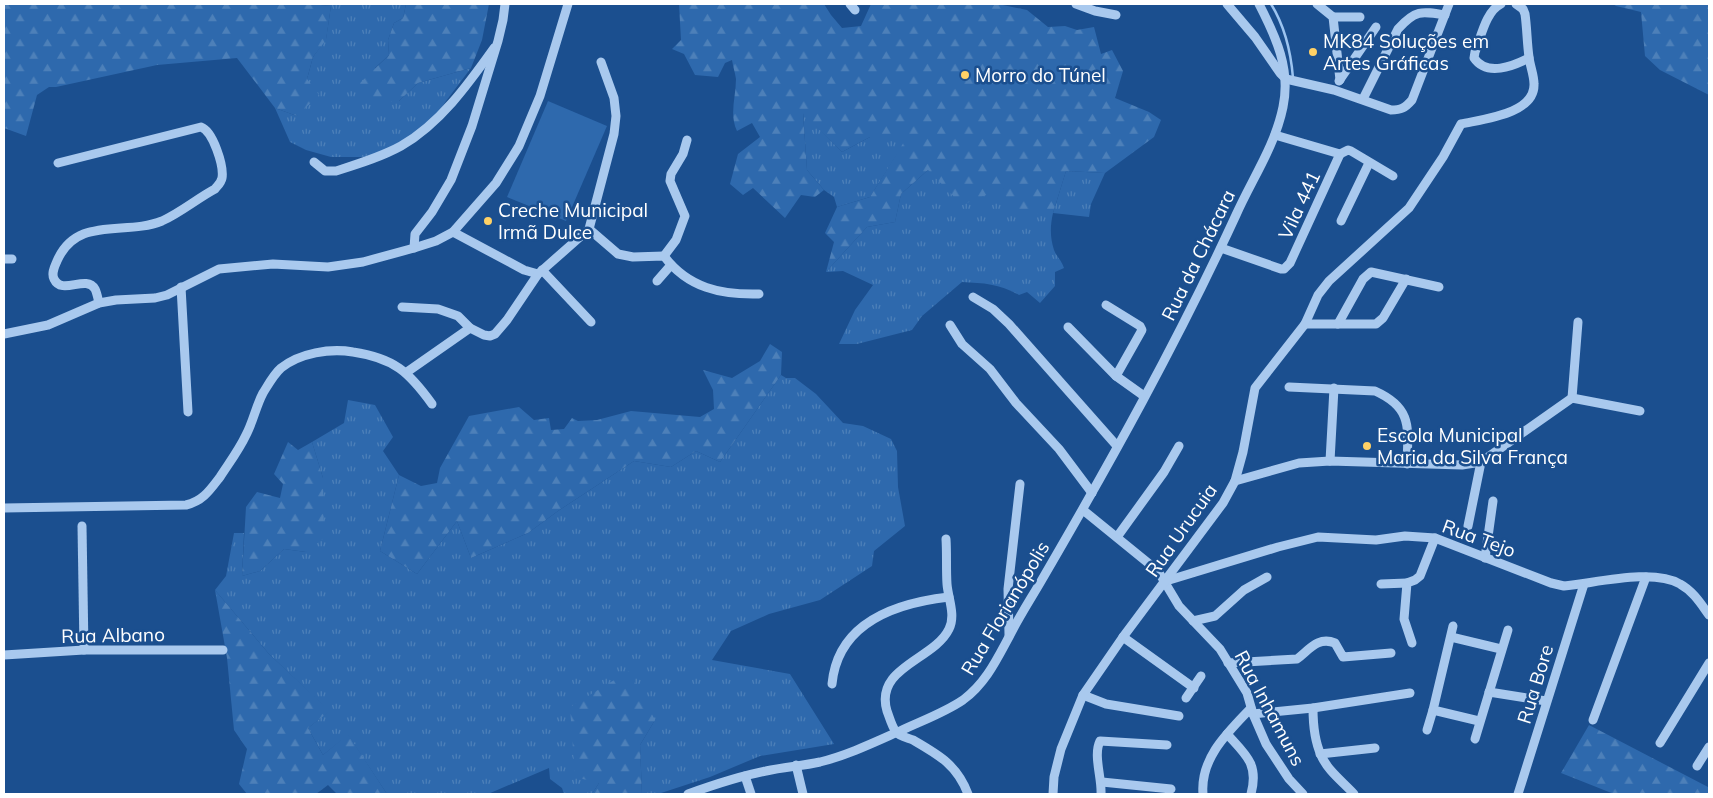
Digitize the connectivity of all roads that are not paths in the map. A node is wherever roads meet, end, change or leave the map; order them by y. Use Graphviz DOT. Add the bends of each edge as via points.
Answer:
graph roads {
  1 [pos="505,4"];
  2 [pos="568,4"];
  3 [pos="1076,4"];
  4 [pos="1227,4"];
  5 [pos="1259,4"];
  6 [pos="1317,4"];
  7 [pos="1449,4"];
  8 [pos="1501,4"];
  9 [pos="1516,4"];
  10 [pos="1116,15"];
  11 [pos="1445,15"];
  12 [pos="1333,16"];
  13 [pos="1360,17"];
  14 [pos="1376,27"];
  15 [pos="498,42"];
  16 [pos="1529,58"];
  17 [pos="601,62"];
  18 [pos="1286,79"];
  19 [pos="1340,80"];
  20 [pos="1334,90"];
  21 [pos="1363,99"];
  22 [pos="1276,135"];
  23 [pos="686,140"];
  24 [pos="1340,154"];
  25 [pos="314,162"];
  26 [pos="58,163"];
  27 [pos="1369,163"];
  28 [pos="1393,176"];
  29 [pos="1341,220"];
  30 [pos="589,229"];
  31 [pos="453,232"];
  32 [pos="414,248"];
  33 [pos="1221,248"];
  34 [pos="664,256"];
  35 [pos="671,264"];
  36 [pos="540,272"];
  37 [pos="1406,279"];
  38 [pos="657,281"];
  39 [pos="181,287"];
  40 [pos="1439,287"];
  41 [pos="759,294"];
  42 [pos="973,297"];
  43 [pos="99,304"];
  44 [pos="1106,304"];
  45 [pos="402,307"];
  46 [pos="591,322"];
  47 [pos="1578,322"];
  48 [pos="1305,324"];
  49 [pos="1338,324"];
  50 [pos="950,325"];
  51 [pos="1068,326"];
  52 [pos="470,328"];
  53 [pos="4,334"];
  54 [pos="406,372"];
  55 [pos="1116,376"];
  56 [pos="1289,387"];
  57 [pos="1334,388"];
  58 [pos="1144,396"];
  59 [pos="1572,398"];
  60 [pos="432,404"];
  61 [pos="1640,411"];
  62 [pos="188,412"];
  63 [pos="1117,446"];
  64 [pos="1180,446"];
  65 [pos="1330,461"];
  66 [pos="1481,462"];
  67 [pos="1407,464"];
  68 [pos="1234,481"];
  69 [pos="1020,484"];
  70 [pos="1092,492"];
  71 [pos="1493,501"];
  72 [pos="4,508"];
  73 [pos="1083,510"];
  74 [pos="82,526"];
  75 [pos="1468,526"];
  76 [pos="1117,537"];
  77 [pos="946,538"];
  78 [pos="1435,538"];
  79 [pos="1486,558"];
  80 [pos="1267,577"];
  81 [pos="1646,577"];
  82 [pos="1166,582"];
  83 [pos="1381,584"];
  84 [pos="1407,584"];
  85 [pos="1584,584"];
  86 [pos="949,597"];
  87 [pos="1709,615"];
  88 [pos="1194,621"];
  89 [pos="1453,626"];
  90 [pos="1508,630"];
  91 [pos="1009,635"];
  92 [pos="1124,637"];
  93 [pos="1451,637"];
  94 [pos="1412,643"];
  95 [pos="1501,649"];
  96 [pos="84,650"];
  97 [pos="223,650"];
  98 [pos="1391,653"];
  99 [pos="4,655"];
  100 [pos="1228,663"];
  101 [pos="1709,663"];
  102 [pos="1201,676"];
  103 [pos="832,684"];
  104 [pos="1194,688"];
  105 [pos="1489,692"];
  106 [pos="1410,693"];
  107 [pos="1083,695"];
  108 [pos="1186,698"];
  109 [pos="1546,701"];
  110 [pos="1313,708"];
  111 [pos="1433,710"];
  112 [pos="1252,711"];
  113 [pos="1179,716"];
  114 [pos="1593,720"];
  115 [pos="1479,721"];
  116 [pos="1427,730"];
  117 [pos="896,732"];
  118 [pos="1227,734"];
  119 [pos="1475,739"];
  120 [pos="1660,743"];
  121 [pos="1166,745"];
  122 [pos="1709,747"];
  123 [pos="1375,748"];
  124 [pos="1320,754"];
  125 [pos="796,765"];
  126 [pos="1697,766"];
  127 [pos="745,776"];
  128 [pos="1102,782"];
  129 [pos="1171,789"];
  130 [pos="700,792"];
  131 [pos="688,794"];
  132 [pos="751,794"];
  133 [pos="803,794"];
  134 [pos="968,794"];
  135 [pos="1053,794"];
  136 [pos="1101,794"];
  137 [pos="1204,794"];
  138 [pos="1251,794"];
  139 [pos="1303,794"];
  140 [pos="1354,794"];
  141 [pos="1520,794"];
  1 -- 15 [label="street"];
  2 -- 31 [label="street" via="540,96 518,146 496,183"];
  3 -- 10 [label="street"];
  4 -- 18 [label="street"];
  5 -- 18 [label="street, Rua da Chácara" via="1281,53"];
  6 -- 12 [label="street"];
  7 -- 11 [label="street"];
  8 -- 16 [label="street" via="1490,16 1474,58 1483,66 1503,69"];
  9 -- 16 [label="street" via="1525,14"];
  11 -- 21 [label="street" via="1423,11 1405,21"];
  11 -- 21 [label="street" via="1412,100 1406,107 1391,110"];
  12 -- 13 [label="street"];
  12 -- 19 [label="street"];
  14 -- 19 [label="street"];
  15 -- 25 [label="street" via="433,122 403,145 336,171 325,171"];
  15 -- 32 [label="street" via="451,180 432,212 417,229"];
  16 -- 48 [label="street, Rua Urucuia" via="1534,84 1529,98 1507,114 1462,124 1408,208 1328,281"];
  17 -- 30 [label="street" via="614,98 616,116"];
  18 -- 20 [label="street"];
  18 -- 22 [label="street, Rua da Chácara" via="1284,105"];
  19 -- 20 [label="street"];
  20 -- 21 [label="street"];
  22 -- 24 [label="street, Vila 441"];
  22 -- 33 [label="street, Rua da Chácara"];
  23 -- 34 [label="street" via="670,181 685,216 676,240"];
  24 -- 27 [label="street" via="1348,150"];
  24 -- 33 [label="street, Vila 441" via="1287,268 1281,269"];
  26 -- 43 [label="street" via="201,127 210,134 214,144 222,176 215,189 163,220 83,233 60,254 53,278 64,286 91,285 95,288"];
  27 -- 28 [label="street"];
  27 -- 29 [label="street"];
  30 -- 34 [label="street" via="618,254"];
  30 -- 36 [label="street"];
  31 -- 32 [label="street"];
  31 -- 36 [label="street" via="516,266"];
  32 -- 39 [label="street" via="363,262 328,267 273,264 219,269"];
  33 -- 58 [label="street, Rua da Chácara"];
  34 -- 35 [label="street"];
  35 -- 38 [label="street"];
  35 -- 41 [label="street" via="698,284 718,292"];
  36 -- 46 [label="street"];
  36 -- 52 [label="street" via="495,334 484,335"];
  37 -- 40 [label="street"];
  37 -- 49 [label="street" via="1380,322"];
  37 -- 49 [label="street" via="1375,272 1367,274"];
  39 -- 43 [label="street" via="155,298"];
  39 -- 62 [label="street"];
  42 -- 63 [label="street" via="1009,324"];
  43 -- 53 [label="street" via="48,325"];
  44 -- 55 [label="street" via="1142,330"];
  45 -- 52 [label="street" via="438,309 458,316"];
  47 -- 59 [label="street"];
  48 -- 49 [label="street"];
  48 -- 68 [label="street, Rua Urucuia" via="1255,388"];
  50 -- 70 [label="street" via="962,344 990,369 1059,448"];
  51 -- 55 [label="street"];
  52 -- 54 [label="street"];
  54 -- 60 [label="street"];
  54 -- 72 [label="street" via="362,353 336,349 301,358 282,368 263,393 236,454 214,485 195,503"];
  55 -- 58 [label="street"];
  56 -- 57 [label="street"];
  57 -- 65 [label="street"];
  57 -- 67 [label="street" via="1375,390 1397,405 1408,426"];
  58 -- 63 [label="street, Rua da Chácara"];
  59 -- 61 [label="street"];
  59 -- 66 [label="street"];
  63 -- 70 [label="street, Rua da Chácara"];
  64 -- 76 [label="street"];
  65 -- 67 [label="street"];
  65 -- 68 [label="street" via="1299,463"];
  66 -- 67 [label="street"];
  66 -- 75 [label="street"];
  68 -- 82 [label="street, Rua Urucuia" via="1223,503"];
  69 -- 91 [label="street" via="1008,589"];
  70 -- 73 [label="street, Rua da Chácara"];
  71 -- 79 [label="street"];
  73 -- 76 [label="street, Rua Inhamuns"];
  73 -- 91 [label="street, Rua Florianópolis"];
  74 -- 96 [label="street"];
  76 -- 82 [label="street, Rua Inhamuns" via="1158,571"];
  77 -- 86 [label="street"];
  78 -- 79 [label="street, Rua Tejo"];
  78 -- 82 [label="street, Rua Tejo" via="1405,536 1376,540 1318,537"];
  78 -- 84 [label="street" via="1420,576"];
  79 -- 85 [label="street, Rua Tejo" via="1551,583 1564,586"];
  80 -- 88 [label="street" via="1244,590 1215,616"];
  81 -- 85 [label="street, Rua Tejo"];
  81 -- 87 [label="street, Rua Tejo" via="1680,584 1693,593"];
  81 -- 114 [label="street"];
  82 -- 88 [label="street, Rua Inhamuns" via="1179,606"];
  82 -- 92 [label="street, Rua Urucuia"];
  83 -- 84 [label="street"];
  84 -- 94 [label="street" via="1404,619"];
  85 -- 109 [label="street, Rua Bore"];
  86 -- 103 [label="street" via="925,600 870,621 852,635 839,655"];
  86 -- 117 [label="street" via="952,614 949,630 924,654 898,672 886,689 885,700"];
  88 -- 100 [label="street, Rua Inhamuns" via="1220,649"];
  89 -- 93 [label="street"];
  90 -- 95 [label="street"];
  91 -- 117 [label="street, Rua Florianópolis" via="993,667 963,700"];
  92 -- 104 [label="street"];
  92 -- 107 [label="street, Rua Urucuia"];
  93 -- 95 [label="street"];
  93 -- 111 [label="street"];
  95 -- 105 [label="street"];
  96 -- 97 [label="street, Rua Albano"];
  96 -- 99 [label="street, Rua Albano"];
  98 -- 100 [label="street" via="1345,658 1335,643 1323,642 1307,649 1297,659"];
  100 -- 112 [label="street, Rua Inhamuns" via="1247,693"];
  101 -- 120 [label="street"];
  102 -- 104 [label="street"];
  104 -- 108 [label="street"];
  105 -- 109 [label="street"];
  105 -- 115 [label="street"];
  106 -- 110 [label="street"];
  107 -- 113 [label="street" via="1106,704"];
  107 -- 135 [label="street, Rua Urucuia" via="1061,749"];
  109 -- 141 [label="street, Rua Bore"];
  110 -- 112 [label="street"];
  110 -- 124 [label="street"];
  111 -- 115 [label="street"];
  111 -- 116 [label="street"];
  112 -- 118 [label="street"];
  112 -- 139 [label="street, Rua Inhamuns" via="1266,744"];
  115 -- 119 [label="street"];
  117 -- 125 [label="street, Rua Florianópolis" via="858,751 817,763"];
  117 -- 134 [label="street" via="956,769"];
  118 -- 137 [label="street" via="1208,760 1202,784"];
  118 -- 138 [label="street" via="1251,764 1255,781"];
  121 -- 128 [label="street" via="1101,740 1098,759"];
  122 -- 126 [label="street"];
  123 -- 124 [label="street"];
  124 -- 140 [label="street"];
  125 -- 127 [label="street, Rua Florianópolis"];
  125 -- 133 [label="street"];
  127 -- 130 [label="street, Rua Florianópolis"];
  127 -- 132 [label="street"];
  128 -- 129 [label="street"];
  128 -- 136 [label="street"];
  130 -- 131 [label="street, Rua Florianópolis"];
}
